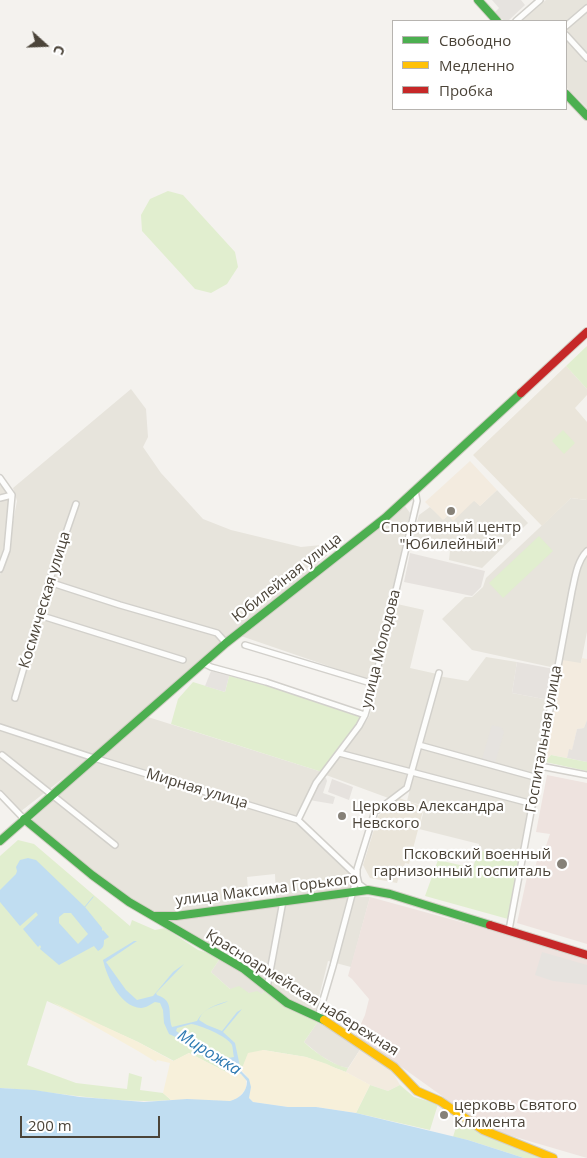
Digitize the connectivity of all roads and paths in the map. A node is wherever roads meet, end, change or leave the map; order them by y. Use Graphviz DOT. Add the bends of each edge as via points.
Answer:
graph roads {
  1 [pos="478,0"];
  2 [pos="540,0"];
  3 [pos="587,8"];
  4 [pos="496,20"];
  5 [pos="517,20"];
  6 [pos="567,25"];
  7 [pos="567,36"];
  8 [pos="587,58"];
  9 [pos="567,95"];
  10 [pos="587,116"];
  11 [pos="587,332"];
  12 [pos="0,478"];
  13 [pos="415,490"];
  14 [pos="12,495"];
  15 [pos="0,498"];
  16 [pos="76,504"];
  17 [pos="587,551"];
  18 [pos="0,569"];
  19 [pos="48,582"];
  20 [pos="39,615"];
  21 [pos="226,643"];
  22 [pos="245,645"];
  23 [pos="183,660"];
  24 [pos="203,664"];
  25 [pos="439,673"];
  26 [pos="374,684"];
  27 [pos="16,698"];
  28 [pos="365,715"];
  29 [pos="0,727"];
  30 [pos="419,745"];
  31 [pos="339,753"];
  32 [pos="2,755"];
  33 [pos="94,758"];
  34 [pos="540,766"];
  35 [pos="411,773"];
  36 [pos="587,775"];
  37 [pos="538,778"];
  38 [pos="0,794"];
  39 [pos="51,795"];
  40 [pos="533,804"];
  41 [pos="24,819"];
  42 [pos="298,820"];
  43 [pos="0,841"];
  44 [pos="115,845"];
  45 [pos="357,876"];
  46 [pos="368,890"];
  47 [pos="353,892"];
  48 [pos="283,902"];
  49 [pos="152,915"];
  50 [pos="509,930"];
  51 [pos="587,955"];
  52 [pos="267,988"];
  53 [pos="318,1016"];
  54 [pos="553,1158"];
  1 -- 4 [label="main road"];
  2 -- 5 [label="street"];
  3 -- 6 [label="street"];
  7 -- 8 [label="street"];
  9 -- 10 [label="main road"];
  11 -- 13 [label="main road, Юбилейная улица"];
  12 -- 14 [label="street"];
  13 -- 21 [label="main road, Юбилейная улица" via="385,518"];
  13 -- 26 [label="street, улица Молодова" via="417,501"];
  14 -- 15 [label="street"];
  14 -- 18 [label="street" via="7,550"];
  16 -- 19 [label="street, Космическая улица"];
  17 -- 34 [label="street, Госпитальная улица" via="576,570"];
  19 -- 20 [label="street, Космическая улица"];
  19 -- 21 [label="street" via="217,633"];
  20 -- 23 [label="street"];
  20 -- 27 [label="street, Космическая улица"];
  21 -- 24 [label="main road, Юбилейная улица"];
  22 -- 26 [label="street"];
  24 -- 28 [label="street"];
  24 -- 33 [label="main road, Юбилейная улица"];
  25 -- 30 [label="street"];
  26 -- 28 [label="street, улица Молодова"];
  28 -- 31 [label="street, улица Молодова"];
  29 -- 33 [label="street, Мирная улица"];
  30 -- 35 [label="street"];
  30 -- 37 [label="street"];
  31 -- 35 [label="street"];
  31 -- 42 [label="street, улица Молодова" via="316,783"];
  32 -- 39 [label="street"];
  33 -- 39 [label="main road, Юбилейная улица"];
  33 -- 42 [label="street, Мирная улица"];
  34 -- 36 [label="street"];
  34 -- 37 [label="street, Госпитальная улица"];
  35 -- 40 [label="street"];
  35 -- 45 [label="street" via="407,788 375,810"];
  37 -- 40 [label="street, Госпитальная улица"];
  38 -- 41 [label="street, Красноармейская набережная"];
  39 -- 41 [label="main road, Юбилейная улица"];
  39 -- 44 [label="street"];
  40 -- 50 [label="street, Госпитальная улица"];
  41 -- 43 [label="main road, Юбилейная улица"];
  41 -- 49 [label="main road, Красноармейская набережная" via="92,875"];
  42 -- 45 [label="street, Мирная улица"];
  45 -- 46 [label="street, Мирная улица" via="359,884"];
  45 -- 47 [label="street"];
  46 -- 47 [label="main road, улица Максима Горького"];
  46 -- 50 [label="main road, улица Максима Горького"];
  47 -- 48 [label="main road, улица Максима Горького"];
  47 -- 53 [label="street"];
  48 -- 49 [label="main road, улица Максима Горького" via="176,916"];
  48 -- 52 [label="street"];
  49 -- 52 [label="main road, Красноармейская набережная" via="166,926 216,952"];
  50 -- 51 [label="main road, улица Максима Горького"];
  52 -- 53 [label="main road, Красноармейская набережная" via="294,1006"];
  53 -- 54 [label="main road, Красноармейская набережная" via="394,1067 417,1091 453,1109 483,1130"];
}
